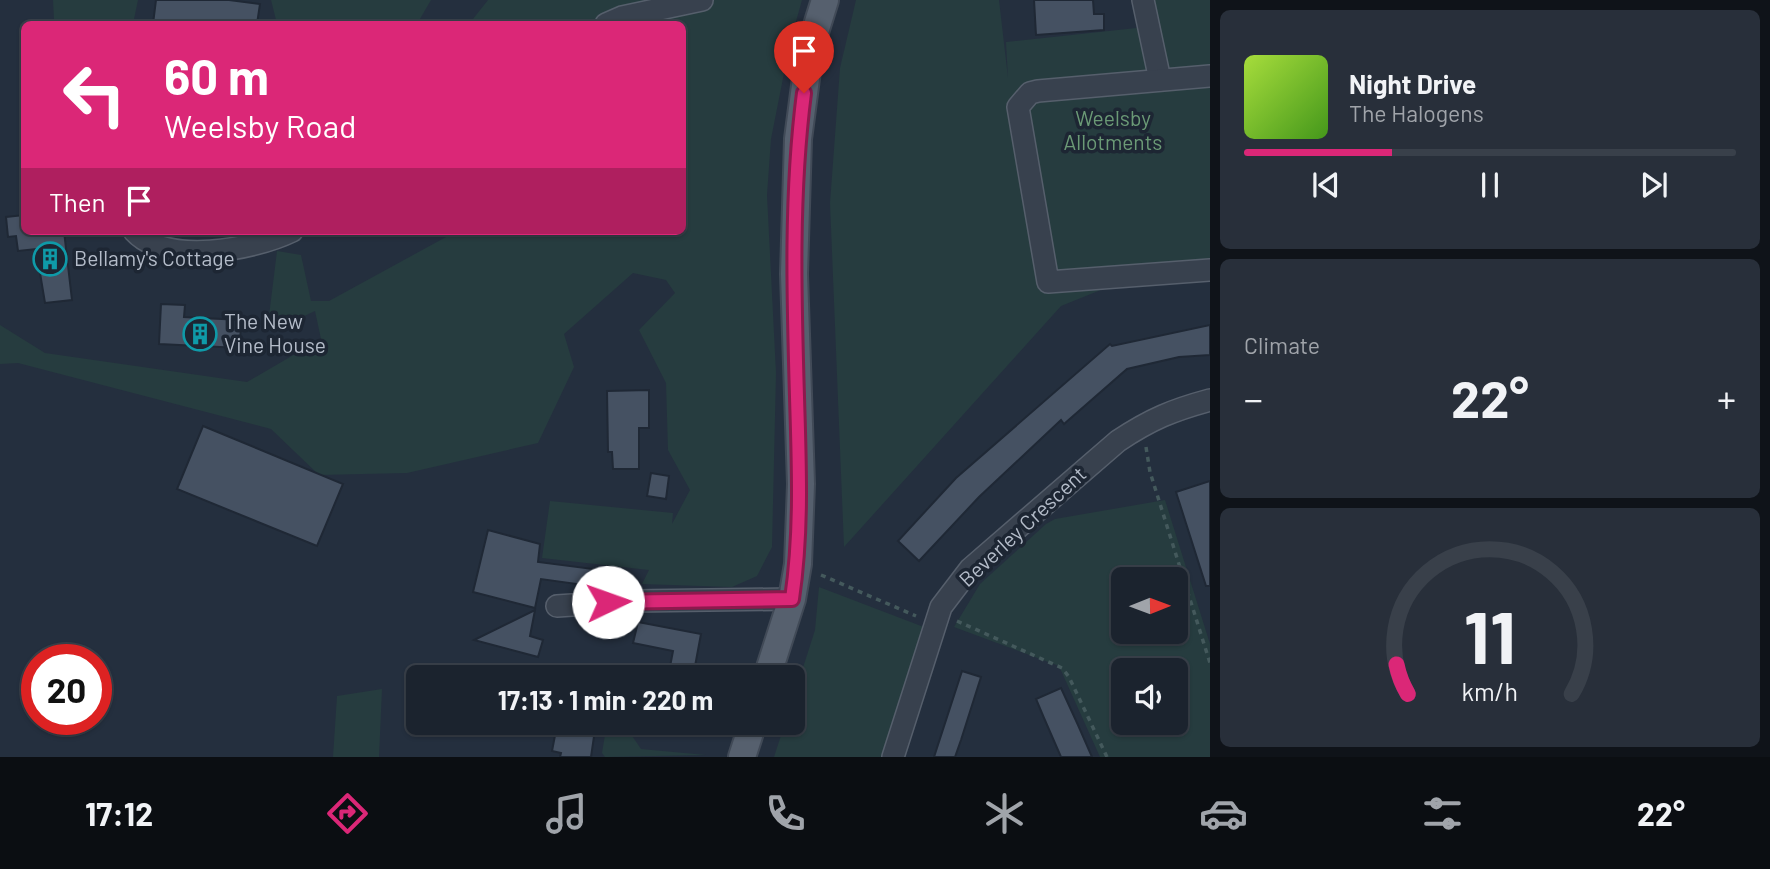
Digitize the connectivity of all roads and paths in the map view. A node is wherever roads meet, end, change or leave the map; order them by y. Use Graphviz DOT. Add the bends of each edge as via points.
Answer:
graph roads {
  1 [pos="702,0"];
  2 [pos="825,0"];
  3 [pos="1143,0"];
  4 [pos="613,21"];
  5 [pos="1210,76"];
  6 [pos="1160,80"];
  7 [pos="138,235"];
  8 [pos="279,235"];
  9 [pos="1210,270"];
  10 [pos="1210,400"];
  11 [pos="1143,424"];
  12 [pos="797,564"];
  13 [pos="792,599"];
  14 [pos="557,606"];
  15 [pos="936,624"];
  16 [pos="1210,663"];
  17 [pos="771,665"];
  18 [pos="749,735"];
  19 [pos="742,757"];
  20 [pos="893,757"];
  21 [pos="1107,757"];
  1 -- 4 [label="street"];
  2 -- 12 [label="main road" via="810,48 798,139 794,274 801,484"];
  3 -- 6 [label="street"];
  5 -- 6 [label="street"];
  6 -- 9 [label="street" via="1038,91 1018,107 1048,282"];
  7 -- 8 [label="street" via="144,242 182,253 228,250"];
  10 -- 11 [label="street, Beverley Crescent"];
  11 -- 15 [label="street, Beverley Crescent" via="1118,440 970,569 941,607"];
  11 -- 16 [label="path" via="1150,472"];
  12 -- 13 [label="main road"];
  12 -- 15 [label="path"];
  13 -- 14 [label="street"];
  13 -- 17 [label="main road"];
  15 -- 20 [label="street, Beverley Crescent"];
  15 -- 21 [label="path" via="958,621 1062,668"];
  18 -- 19 [label="main road"];
}
